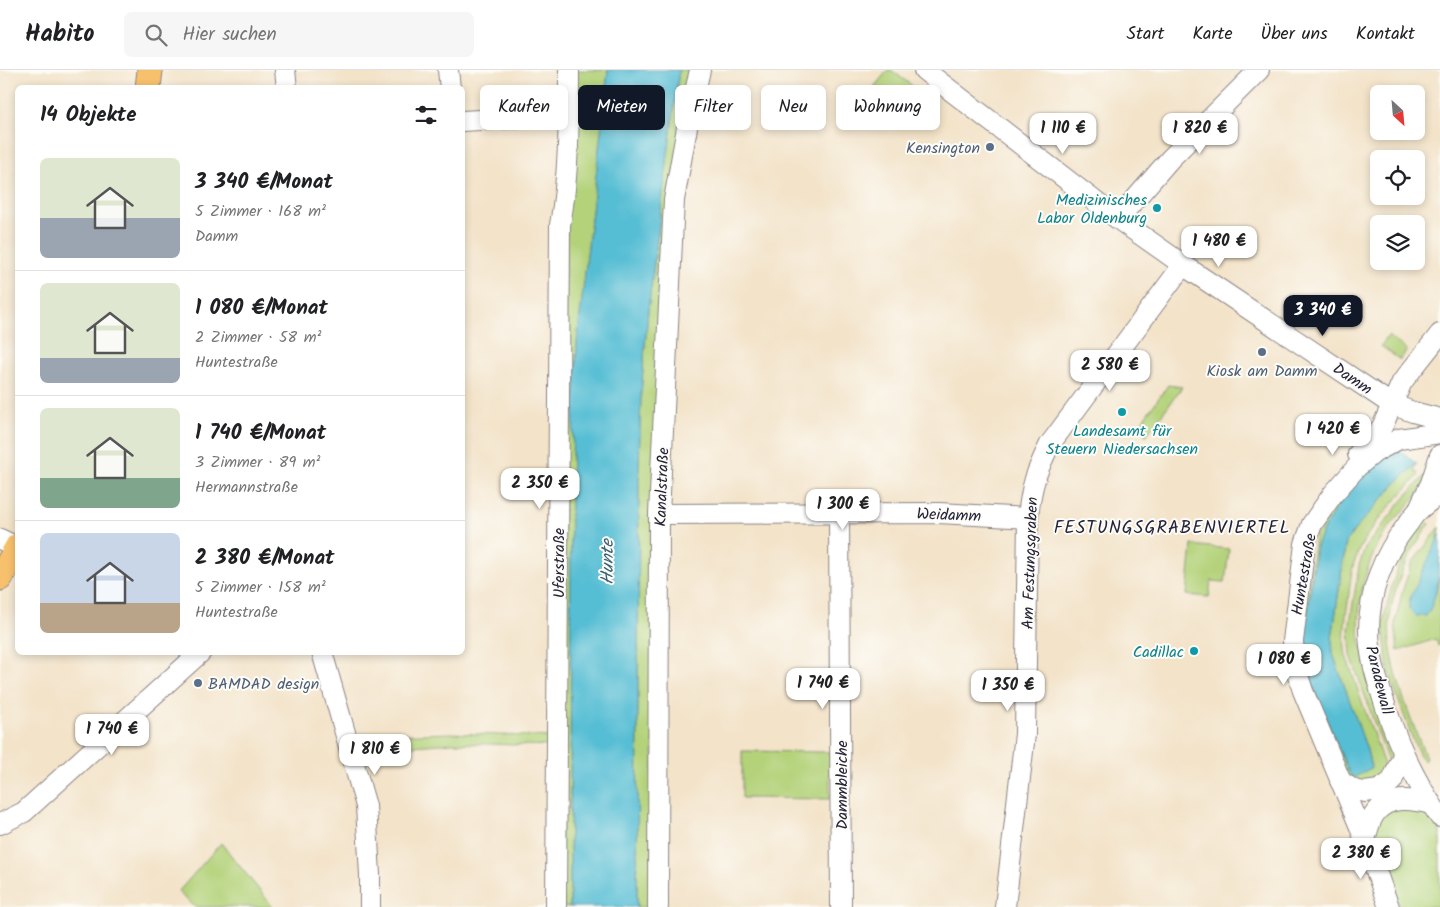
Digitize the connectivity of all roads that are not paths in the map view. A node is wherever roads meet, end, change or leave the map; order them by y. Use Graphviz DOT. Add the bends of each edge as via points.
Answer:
graph roads {
  1 [pos="150,70"];
  2 [pos="285,70"];
  3 [pos="448,70"];
  4 [pos="569,70"];
  5 [pos="700,70"];
  6 [pos="924,70"];
  7 [pos="1259,70"];
  8 [pos="148,85"];
  9 [pos="287,85"];
  10 [pos="450,85"];
  11 [pos="569,115"];
  12 [pos="465,121"];
  13 [pos="1118,219"];
  14 [pos="1183,265"];
  15 [pos="1440,334"];
  16 [pos="1392,405"];
  17 [pos="1440,419"];
  18 [pos="1433,433"];
  19 [pos="1440,450"];
  20 [pos="1440,455"];
  21 [pos="1440,494"];
  22 [pos="1418,510"];
  23 [pos="839,513"];
  24 [pos="659,514"];
  25 [pos="1028,518"];
  26 [pos="1312,524"];
  27 [pos="11,544"];
  28 [pos="0,578"];
  29 [pos="198,655"];
  30 [pos="323,655"];
  31 [pos="1403,755"];
  32 [pos="1340,780"];
  33 [pos="1436,811"];
  34 [pos="0,824"];
  35 [pos="1365,841"];
  36 [pos="370,907"];
  37 [pos="556,907"];
  38 [pos="658,907"];
  39 [pos="841,907"];
  40 [pos="1005,907"];
  41 [pos="1389,907"];
  1 -- 8 [label="main road"];
  2 -- 9 [label="street"];
  3 -- 10 [label="street"];
  4 -- 11 [label="street, Uferstraße"];
  5 -- 24 [label="street, Kanalstraße" via="674,200"];
  6 -- 13 [label="street, Damm"];
  7 -- 13 [label="street" via="1170,160"];
  11 -- 12 [label="street"];
  11 -- 37 [label="street, Uferstraße" via="565,201 560,226"];
  13 -- 14 [label="street, Damm"];
  14 -- 16 [label="street, Damm"];
  14 -- 25 [label="street, Am Festungsgraben" via="1050,444 1030,492"];
  15 -- 16 [label="street" via="1402,382"];
  16 -- 17 [label="street"];
  16 -- 18 [label="street"];
  16 -- 26 [label="street" via="1377,435 1326,491"];
  18 -- 19 [label="street"];
  18 -- 26 [label="street, Huntestraße" via="1399,439 1369,457 1333,494"];
  20 -- 22 [label="street" via="1432,482"];
  21 -- 22 [label="street, Paradewall"];
  22 -- 31 [label="street, Paradewall" via="1382,564 1370,606 1372,660"];
  23 -- 24 [label="street, Weidamm"];
  23 -- 25 [label="street, Weidamm" via="939,513"];
  23 -- 39 [label="street, Dammbleiche"];
  24 -- 38 [label="street, Kanalstraße"];
  25 -- 40 [label="street, Am Festungsgraben" via="1025,734"];
  26 -- 32 [label="street, Huntestraße" via="1305,544 1297,604 1293,641 1295,666"];
  27 -- 28 [label="main road"];
  29 -- 34 [label="street" via="24,812"];
  30 -- 36 [label="street" via="366,806"];
  31 -- 32 [label="street" via="1392,781 1379,790 1354,790"];
  31 -- 33 [label="street, Paradewall"];
  32 -- 35 [label="street, Huntestraße"];
  33 -- 35 [label="street" via="1410,799 1386,804 1375,813"];
  35 -- 41 [label="street, Huntestraße"];
}
